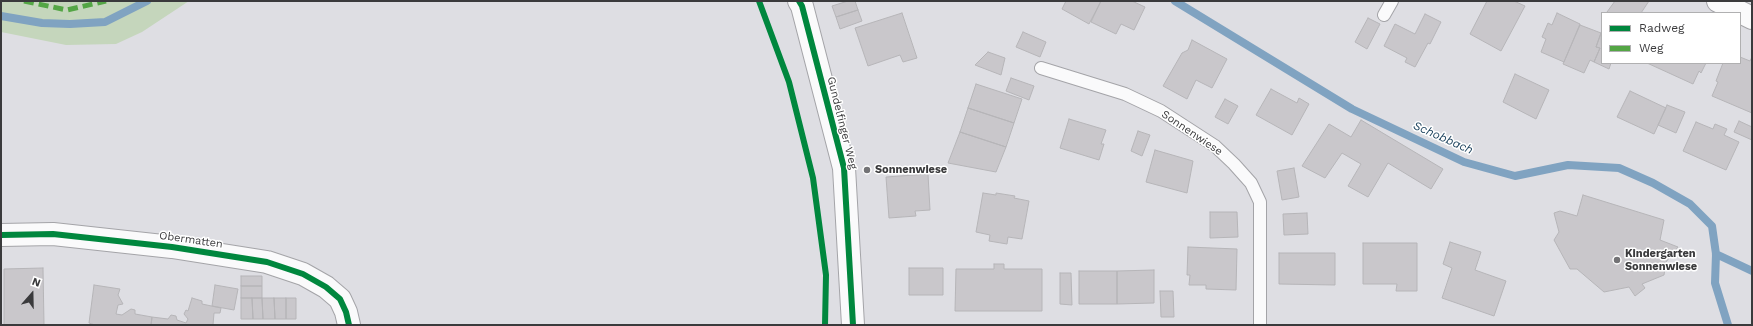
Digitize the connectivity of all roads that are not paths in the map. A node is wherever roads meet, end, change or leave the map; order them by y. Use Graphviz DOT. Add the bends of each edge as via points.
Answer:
graph roads {
  1 [pos="799,1"];
  2 [pos="1392,1"];
  3 [pos="1718,1"];
  4 [pos="1740,12"];
  5 [pos="1741,12"];
  6 [pos="1384,15"];
  7 [pos="1752,18"];
  8 [pos="1042,68"];
  9 [pos="1,235"];
  10 [pos="349,325"];
  11 [pos="853,325"];
  12 [pos="1260,325"];
  1 -- 11 [label="street, Gundelfinger Weg" via="844,168"];
  2 -- 6 [label="lane"];
  3 -- 4 [label="street"];
  5 -- 7 [label="street"];
  8 -- 12 [label="lane, Sonnenwiese" via="1125,94 1161,111 1215,146 1251,183 1260,202"];
  9 -- 10 [label="street, Obermatten" via="53,234 172,247 267,262 303,274 326,287 340,299"];
}
